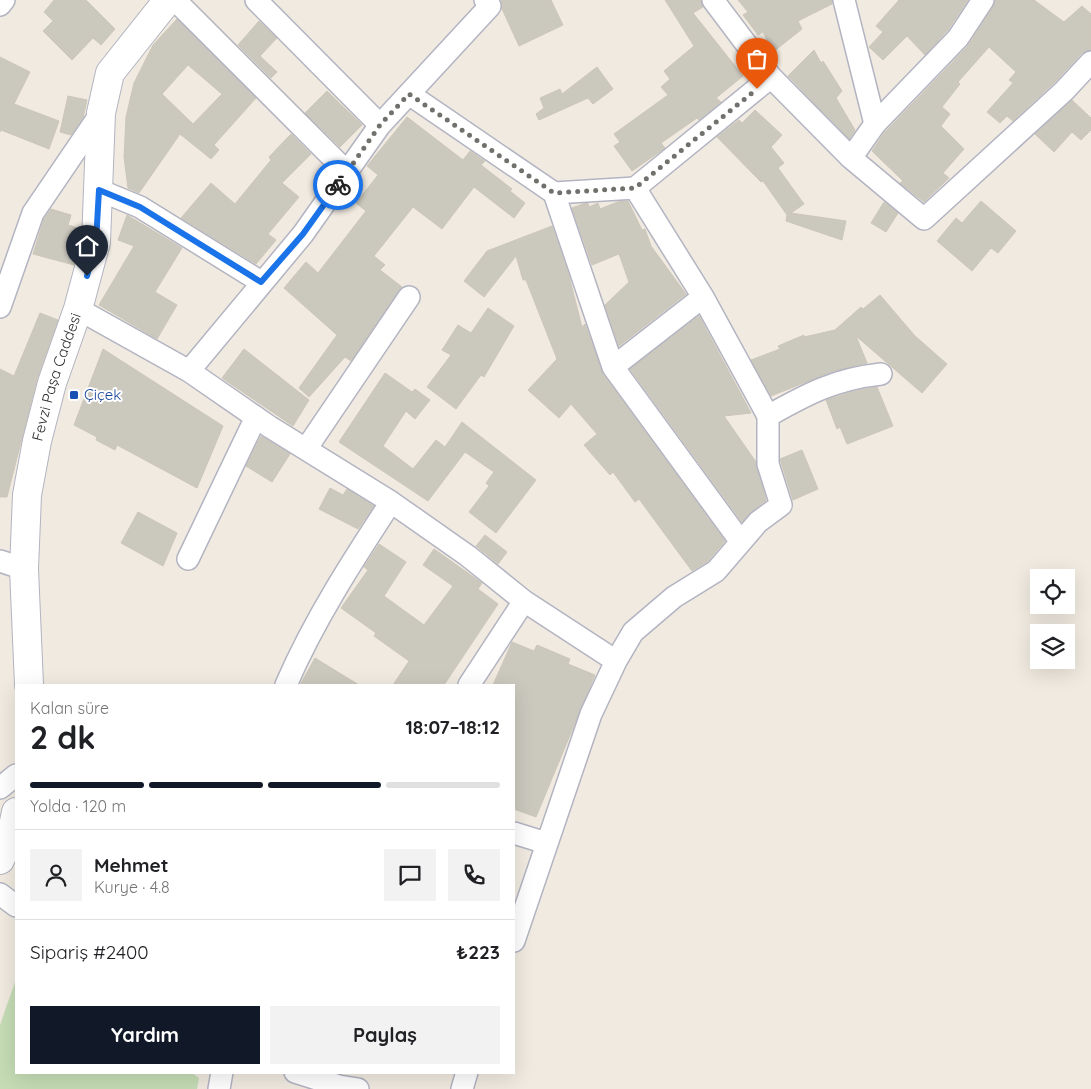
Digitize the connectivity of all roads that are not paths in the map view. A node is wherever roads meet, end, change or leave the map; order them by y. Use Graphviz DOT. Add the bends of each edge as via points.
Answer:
graph roads {
  1 [pos="4,0"];
  2 [pos="168,0"];
  3 [pos="175,0"];
  4 [pos="256,0"];
  5 [pos="485,0"];
  6 [pos="713,0"];
  7 [pos="844,0"];
  8 [pos="860,0"];
  9 [pos="983,0"];
  10 [pos="0,5"];
  11 [pos="850,23"];
  12 [pos="1091,62"];
  13 [pos="771,78"];
  14 [pos="409,94"];
  15 [pos="101,113"];
  16 [pos="875,124"];
  17 [pos="380,125"];
  18 [pos="851,158"];
  19 [pos="347,172"];
  20 [pos="635,188"];
  21 [pos="99,190"];
  22 [pos="554,193"];
  23 [pos="261,282"];
  24 [pos="409,297"];
  25 [pos="703,297"];
  26 [pos="0,307"];
  27 [pos="78,309"];
  28 [pos="613,367"];
  29 [pos="189,371"];
  30 [pos="880,374"];
  31 [pos="768,416"];
  32 [pos="256,417"];
  33 [pos="306,450"];
  34 [pos="392,502"];
  35 [pos="740,542"];
  36 [pos="188,558"];
  37 [pos="12,565"];
  38 [pos="524,601"];
  39 [pos="616,661"];
  40 [pos="29,684"];
  41 [pos="286,684"];
  42 [pos="470,684"];
  43 [pos="15,776"];
  44 [pos="0,788"];
  45 [pos="15,817"];
  46 [pos="515,833"];
  47 [pos="546,843"];
  48 [pos="0,860"];
  49 [pos="0,894"];
  50 [pos="15,905"];
  51 [pos="518,911"];
  52 [pos="515,934"];
  53 [pos="222,1074"];
  54 [pos="301,1074"];
  55 [pos="466,1074"];
  56 [pos="345,1088"];
  57 [pos="218,1089"];
  58 [pos="462,1089"];
  1 -- 10 [label="street"];
  2 -- 15 [label="street, Fevzi Paşa Caddesi" via="110,73"];
  3 -- 19 [label="street"];
  4 -- 17 [label="street"];
  5 -- 14 [label="street" via="490,6"];
  6 -- 13 [label="street"];
  7 -- 11 [label="street"];
  8 -- 11 [label="street"];
  9 -- 16 [label="street" via="958,38"];
  11 -- 16 [label="street"];
  12 -- 18 [label="street" via="1064,91 924,219"];
  13 -- 18 [label="street"];
  13 -- 20 [label="street"];
  14 -- 17 [label="street"];
  14 -- 22 [label="street"];
  15 -- 21 [label="street, Fevzi Paşa Caddesi"];
  15 -- 26 [label="street" via="33,213"];
  16 -- 18 [label="street"];
  17 -- 19 [label="street"];
  19 -- 23 [label="street" via="303,234"];
  20 -- 22 [label="street"];
  20 -- 25 [label="street"];
  21 -- 23 [label="street" via="140,207"];
  21 -- 27 [label="street, Fevzi Paşa Caddesi" via="96,242"];
  22 -- 28 [label="street"];
  23 -- 29 [label="street"];
  24 -- 33 [label="street"];
  25 -- 28 [label="street"];
  25 -- 31 [label="street"];
  27 -- 29 [label="street"];
  27 -- 37 [label="street, Fevzi Paşa Caddesi" via="52,382 36,441"];
  28 -- 35 [label="street"];
  29 -- 32 [label="street"];
  30 -- 31 [label="street" via="859,376 818,389"];
  31 -- 35 [label="street" via="768,464 781,505 758,522"];
  32 -- 33 [label="street"];
  32 -- 36 [label="street"];
  33 -- 34 [label="street"];
  34 -- 38 [label="street"];
  34 -- 41 [label="street" via="357,554"];
  35 -- 39 [label="street" via="716,571 674,597 633,632"];
  37 -- 40 [label="street, Fevzi Paşa Caddesi"];
  38 -- 39 [label="street"];
  38 -- 42 [label="street"];
  39 -- 47 [label="street" via="591,714"];
  43 -- 44 [label="street"];
  45 -- 48 [label="street" via="11,836"];
  46 -- 47 [label="street"];
  47 -- 51 [label="street"];
  49 -- 50 [label="street"];
  51 -- 52 [label="street"];
  53 -- 57 [label="street"];
  54 -- 56 [label="street"];
  55 -- 58 [label="street"];
}
